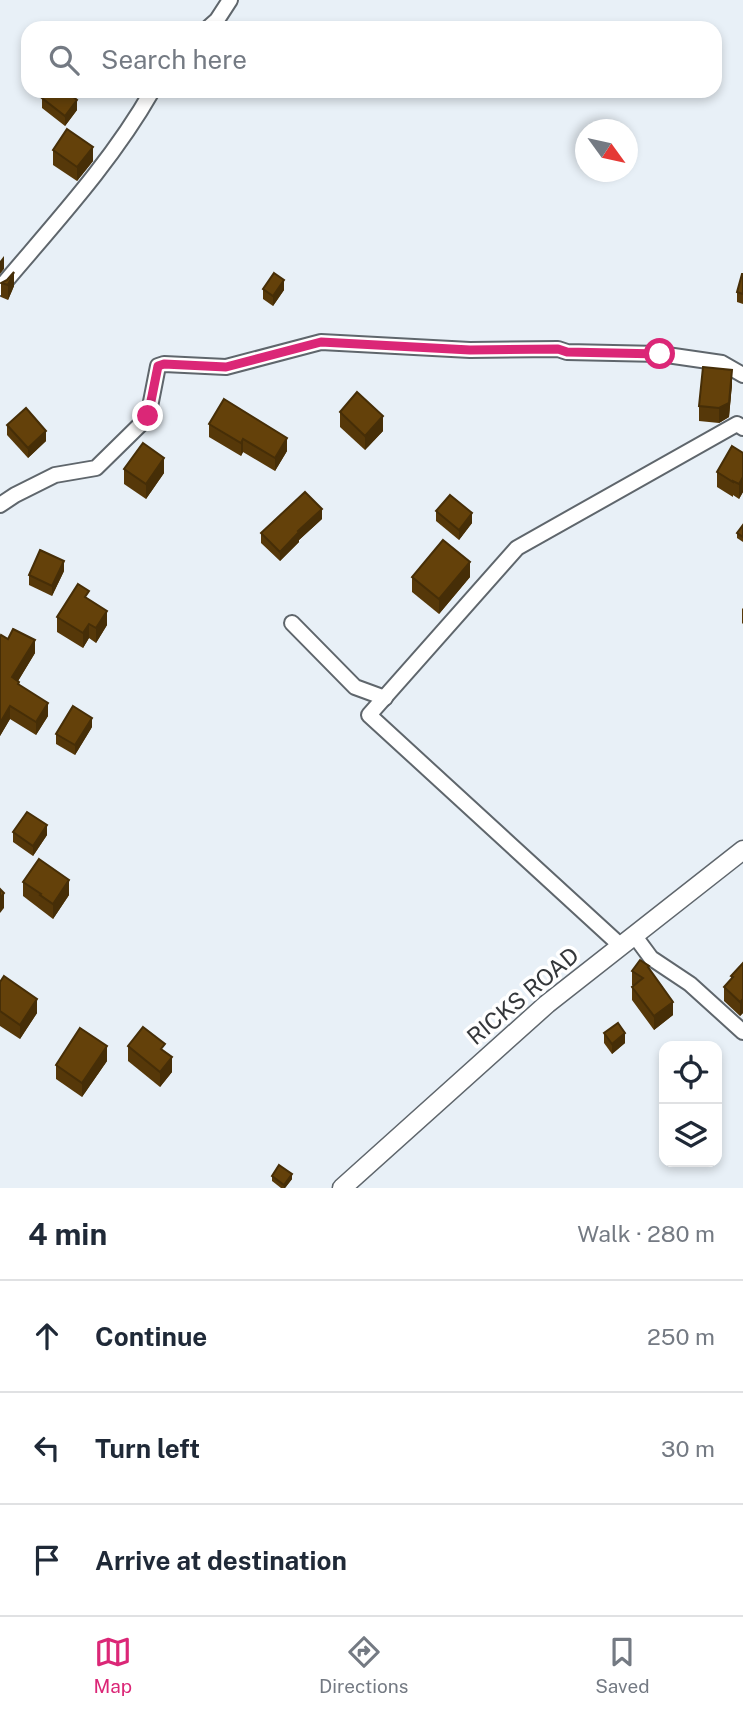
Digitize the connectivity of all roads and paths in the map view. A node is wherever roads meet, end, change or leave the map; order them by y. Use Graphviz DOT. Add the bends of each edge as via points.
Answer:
graph roads {
  1 [pos="230,0"];
  2 [pos="216,21"];
  3 [pos="148,98"];
  4 [pos="0,288"];
  5 [pos="743,375"];
  6 [pos="743,428"];
  7 [pos="0,505"];
  8 [pos="292,623"];
  9 [pos="384,698"];
  10 [pos="743,850"];
  11 [pos="628,941"];
  12 [pos="743,1032"];
  13 [pos="342,1188"];
  1 -- 2 [label="street"];
  3 -- 4 [label="street" via="88,184"];
  5 -- 7 [label="street" via="722,363 660,354 321,342 226,367 164,364 158,366 148,416 96,468 55,475"];
  6 -- 9 [label="street" via="737,424 517,548"];
  8 -- 9 [label="street" via="355,687"];
  9 -- 11 [label="street" via="369,715"];
  10 -- 11 [label="street, RICKS ROAD"];
  11 -- 12 [label="street" via="690,984"];
  11 -- 13 [label="street, RICKS ROAD" via="547,1004"];
}
